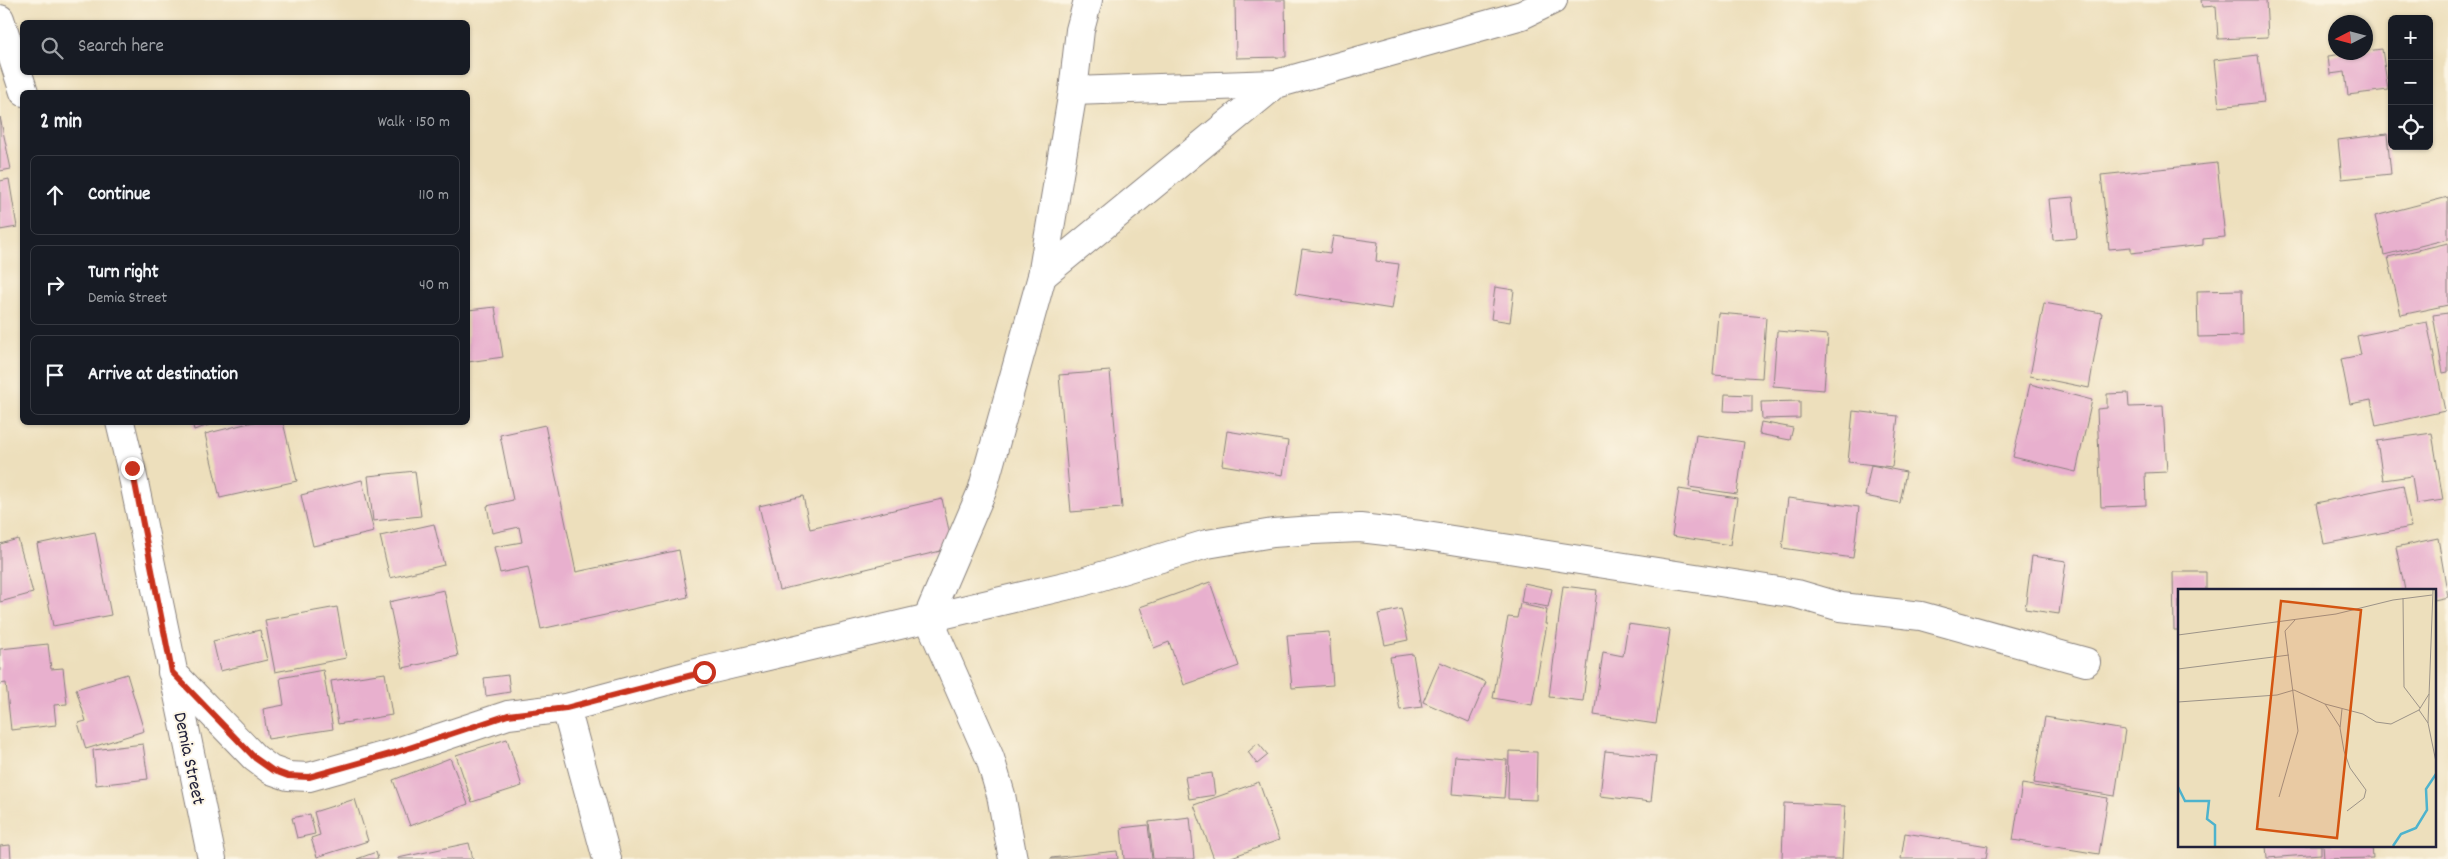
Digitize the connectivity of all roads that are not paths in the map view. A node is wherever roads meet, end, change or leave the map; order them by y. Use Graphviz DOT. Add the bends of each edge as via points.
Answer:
graph roads {
  1 [pos="1088,0"];
  2 [pos="1553,0"];
  3 [pos="0,19"];
  4 [pos="1276,84"];
  5 [pos="23,90"];
  6 [pos="1073,91"];
  7 [pos="1042,276"];
  8 [pos="121,425"];
  9 [pos="928,617"];
  10 [pos="2086,662"];
  11 [pos="172,672"];
  12 [pos="566,708"];
  13 [pos="212,859"];
  14 [pos="607,859"];
  15 [pos="1013,859"];
  1 -- 6 [label="street" via="1080,30"];
  2 -- 4 [label="street" via="1522,15"];
  3 -- 5 [label="street"];
  4 -- 6 [label="street"];
  4 -- 7 [label="street"];
  6 -- 7 [label="street"];
  7 -- 9 [label="street" via="982,491"];
  8 -- 11 [label="street, Demia Street"];
  9 -- 10 [label="street" via="1082,582 1207,544 1273,532 1360,528 1797,594 1841,607 1921,616"];
  9 -- 12 [label="street"];
  9 -- 15 [label="street" via="990,758 1001,795"];
  11 -- 12 [label="street" via="255,758 288,776 309,777 508,715"];
  11 -- 13 [label="street, Demia Street"];
  12 -- 14 [label="street"];
}
